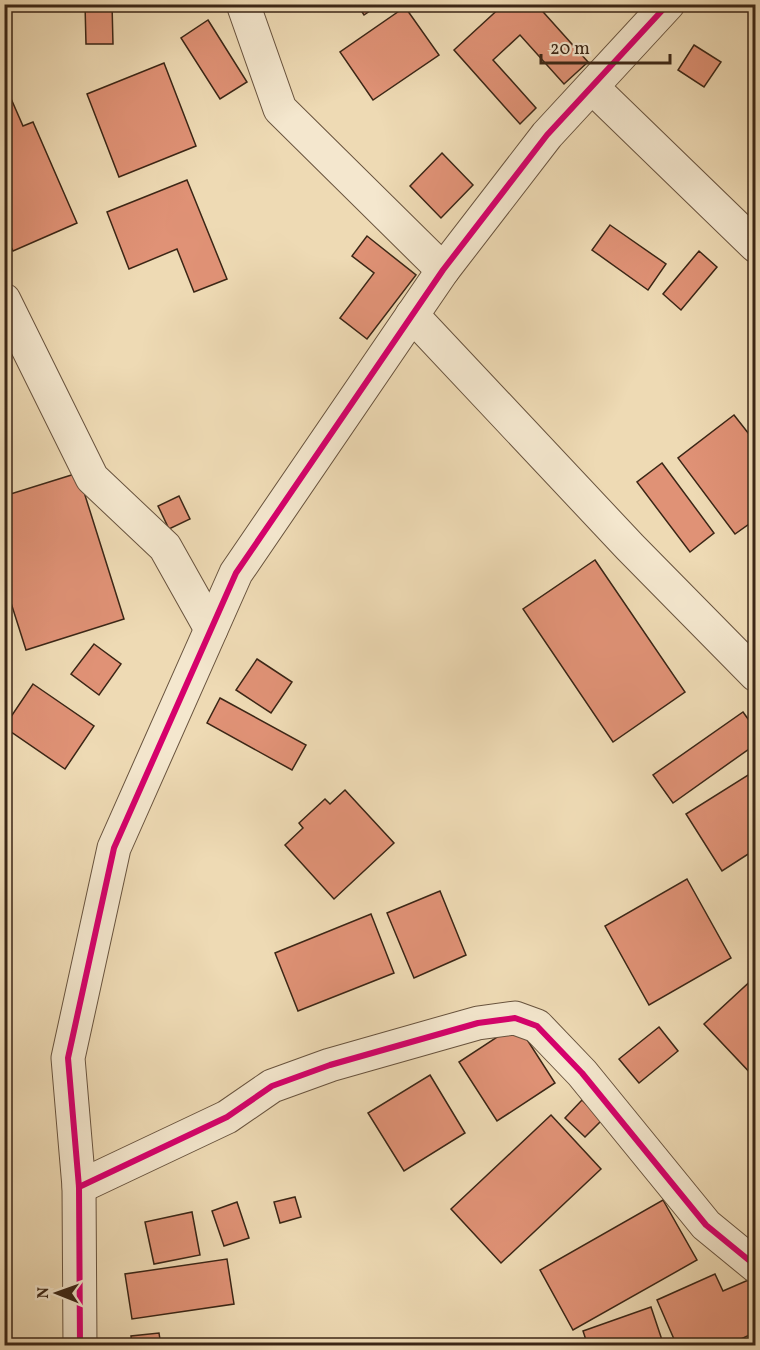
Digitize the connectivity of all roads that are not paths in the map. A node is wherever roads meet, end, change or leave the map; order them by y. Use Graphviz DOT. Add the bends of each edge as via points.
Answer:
graph roads {
  1 [pos="243,4"];
  2 [pos="668,4"];
  3 [pos="592,87"];
  4 [pos="756,246"];
  5 [pos="443,270"];
  6 [pos="4,300"];
  7 [pos="412,315"];
  8 [pos="211,629"];
  9 [pos="756,675"];
  10 [pos="79,1187"];
  11 [pos="756,1266"];
  12 [pos="80,1346"];
  1 -- 5 [label="street" via="280,109"];
  2 -- 3 [label="street"];
  3 -- 4 [label="street"];
  3 -- 5 [label="street" via="547,135"];
  5 -- 7 [label="street"];
  6 -- 8 [label="street" via="92,478 165,547"];
  7 -- 8 [label="street" via="236,573"];
  7 -- 9 [label="street"];
  8 -- 10 [label="street" via="114,848 68,1058"];
  10 -- 11 [label="street" via="227,1117 282,1083 330,1065 478,1023 515,1018 537,1026 582,1073 706,1225"];
  10 -- 12 [label="street"];
}
